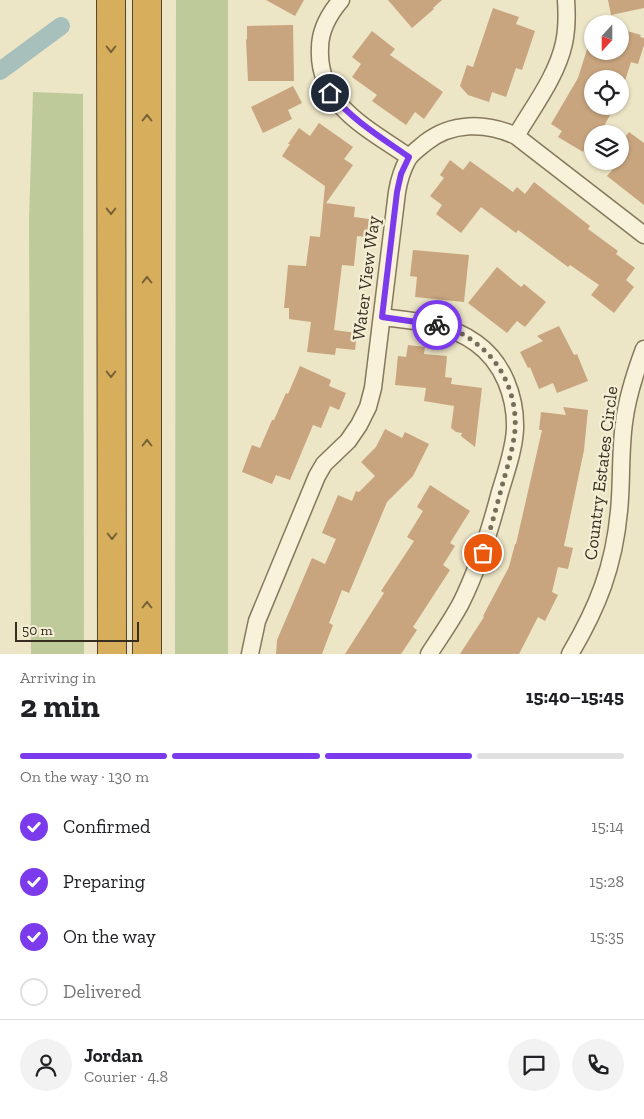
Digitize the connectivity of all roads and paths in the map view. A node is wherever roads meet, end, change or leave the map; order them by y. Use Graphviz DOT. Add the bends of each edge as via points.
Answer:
graph roads {
  1 [pos="111,0"];
  2 [pos="147,0"];
  3 [pos="340,0"];
  4 [pos="566,0"];
  5 [pos="516,136"];
  6 [pos="409,157"];
  7 [pos="644,235"];
  8 [pos="382,317"];
  9 [pos="644,349"];
  10 [pos="112,654"];
  11 [pos="148,654"];
  12 [pos="250,654"];
  13 [pos="429,654"];
  14 [pos="570,654"];
  1 -- 10 [label="highway, one-way"];
  11 -- 2 [label="highway, one-way"];
  3 -- 6 [label="street" via="324,24 320,41 319,62 323,79 330,93 354,118"];
  4 -- 5 [label="street" via="567,22 558,63"];
  5 -- 6 [label="street, Water View Way" via="501,129 464,126 432,137"];
  5 -- 7 [label="street, Water View Way"];
  6 -- 8 [label="street, Water View Way" via="397,192"];
  8 -- 12 [label="street, Water View Way" via="368,407 360,425 317,476 257,622"];
  8 -- 13 [label="street" via="443,326 477,343 501,370 513,408 515,430 511,451 483,553 461,604"];
  9 -- 14 [label="street, Country Estates Circle" via="628,398 619,511 609,570 586,628"];
}
